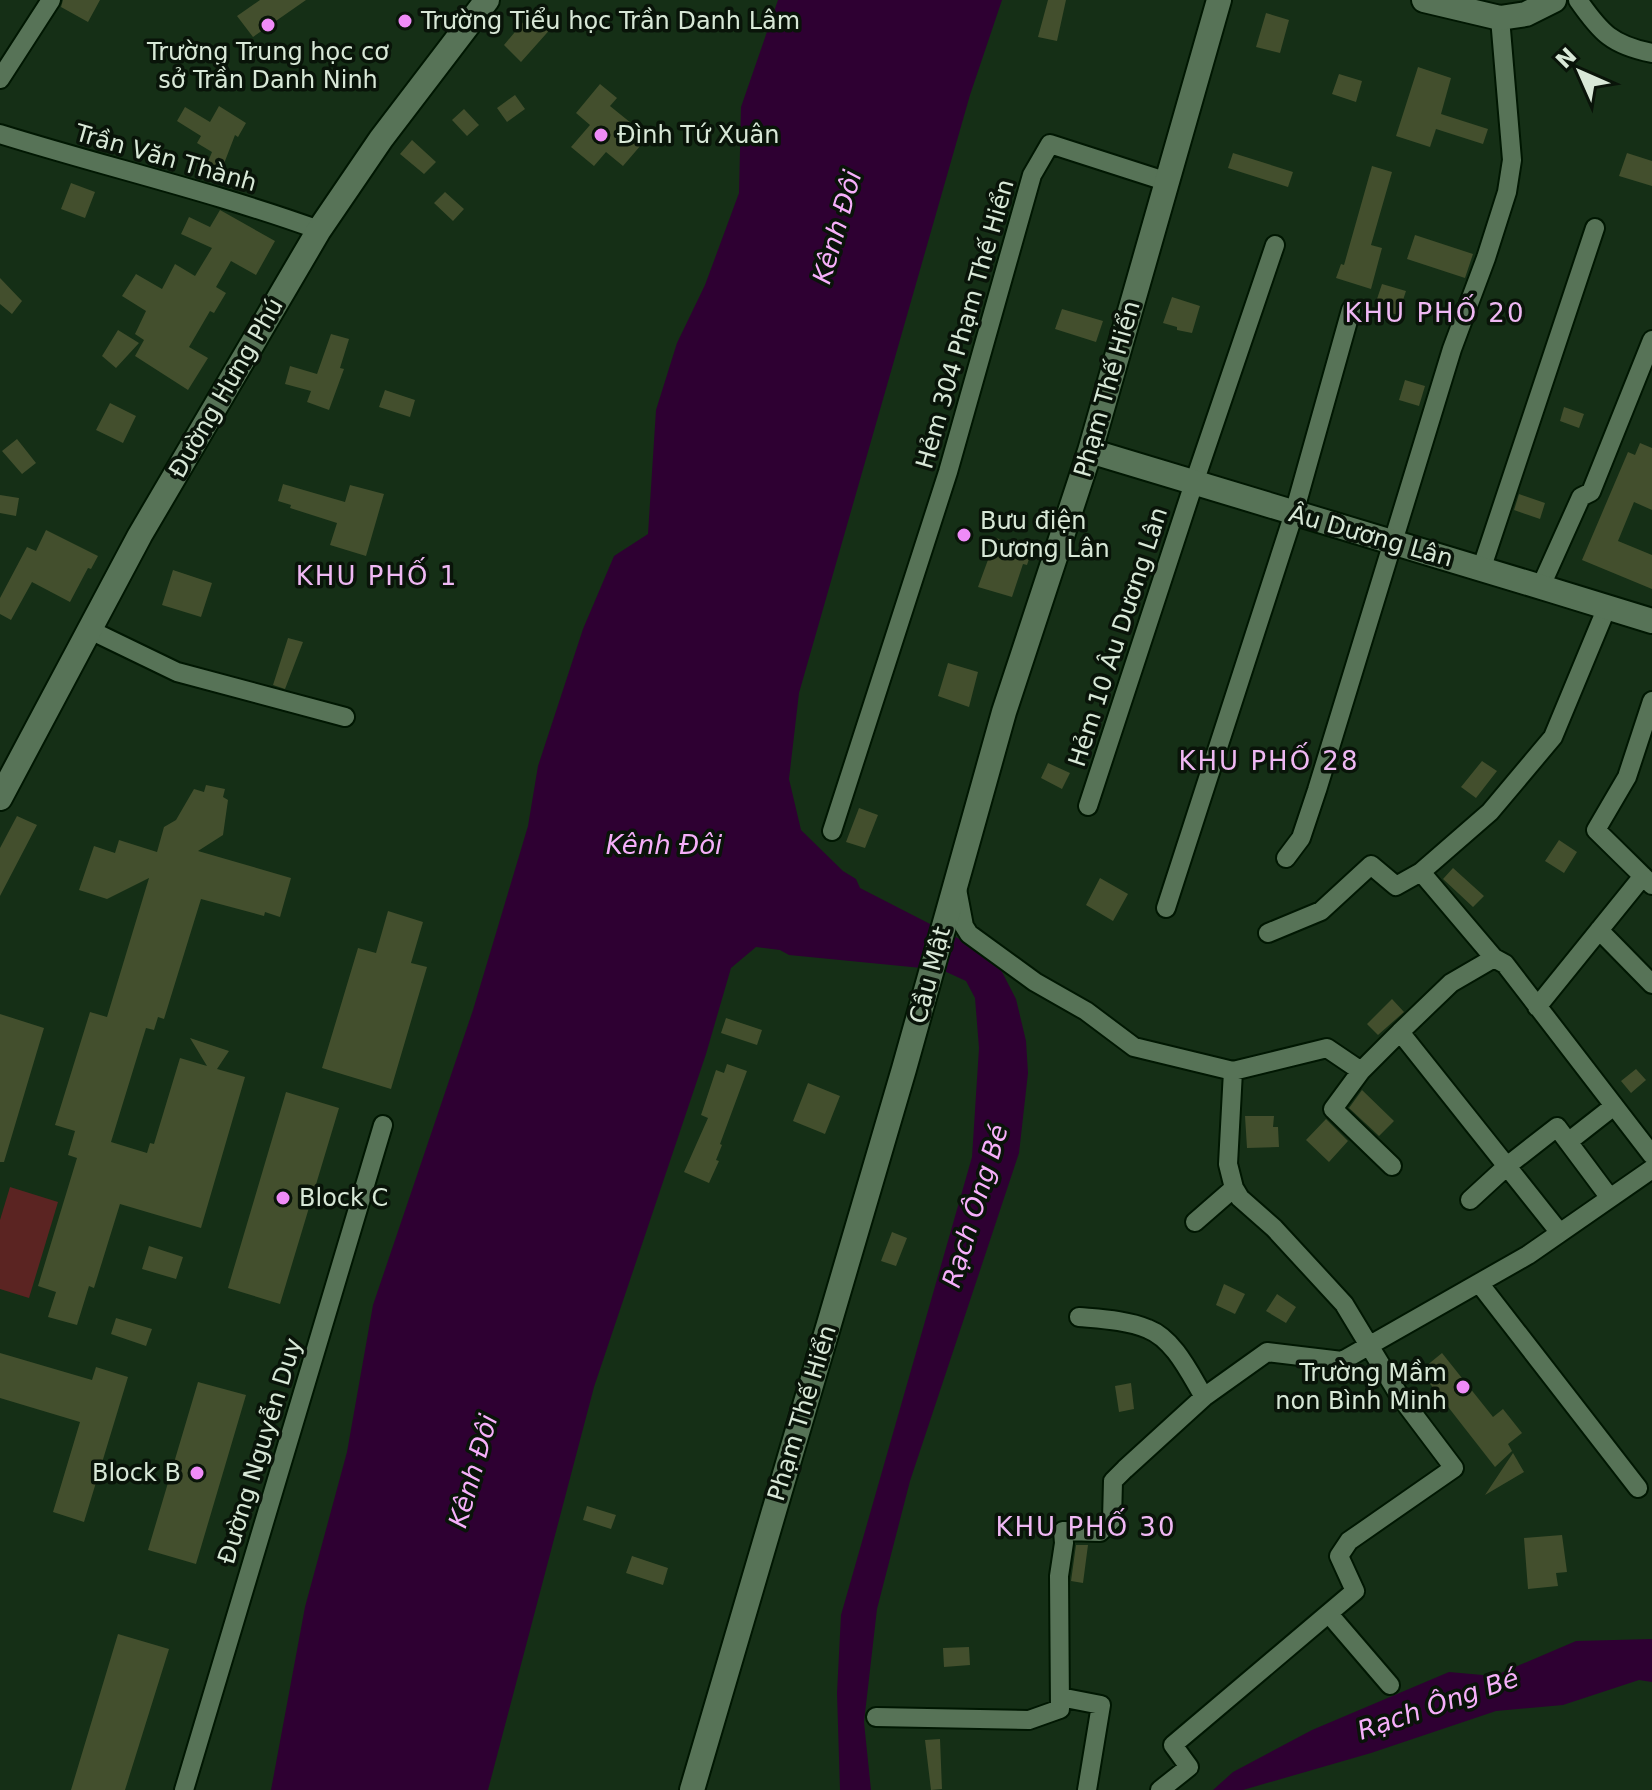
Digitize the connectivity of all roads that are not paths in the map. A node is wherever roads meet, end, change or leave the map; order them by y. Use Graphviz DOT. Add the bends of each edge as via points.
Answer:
graph roads {
  1 [pos="51,0"];
  2 [pos="487,0"];
  3 [pos="1219,0"];
  4 [pos="1424,0"];
  5 [pos="1554,0"];
  6 [pos="1578,0"];
  7 [pos="1500,18"];
  8 [pos="1652,53"];
  9 [pos="0,79"];
  10 [pos="0,134"];
  11 [pos="1168,182"];
  12 [pos="1595,228"];
  13 [pos="319,230"];
  14 [pos="1275,245"];
  15 [pos="1351,310"];
  16 [pos="1652,340"];
  17 [pos="1090,451"];
  18 [pos="1194,483"];
  19 [pos="1294,513"];
  20 [pos="1392,543"];
  21 [pos="1482,567"];
  22 [pos="1541,586"];
  23 [pos="1607,607"];
  24 [pos="1652,621"];
  25 [pos="88,629"];
  26 [pos="1652,701"];
  27 [pos="345,717"];
  28 [pos="0,798"];
  29 [pos="1088,806"];
  30 [pos="832,831"];
  31 [pos="1286,858"];
  32 [pos="1421,872"];
  33 [pos="1647,880"];
  34 [pos="956,887"];
  35 [pos="1166,908"];
  36 [pos="947,913"];
  37 [pos="1599,930"];
  38 [pos="1268,933"];
  39 [pos="1494,958"];
  40 [pos="1652,984"];
  41 [pos="1537,1007"];
  42 [pos="1400,1032"];
  43 [pos="913,1037"];
  44 [pos="1233,1071"];
  45 [pos="1361,1071"];
  46 [pos="1614,1106"];
  47 [pos="383,1125"];
  48 [pos="1568,1142"];
  49 [pos="1652,1155"];
  50 [pos="1392,1166"];
  51 [pos="1507,1166"];
  52 [pos="1652,1169"];
  53 [pos="1234,1188"];
  54 [pos="1610,1198"];
  55 [pos="1470,1200"];
  56 [pos="1195,1222"];
  57 [pos="1560,1233"];
  58 [pos="1479,1283"];
  59 [pos="1079,1317"];
  60 [pos="1368,1346"];
  61 [pos="1204,1397"];
  62 [pos="1638,1488"];
  63 [pos="1329,1614"];
  64 [pos="1390,1685"];
  65 [pos="1060,1697"];
  66 [pos="876,1717"];
  67 [pos="184,1790"];
  68 [pos="692,1790"];
  69 [pos="1087,1790"];
  70 [pos="1160,1790"];
  1 -- 9 [label="street"];
  2 -- 13 [label="main road, Đường Hưng Phú"];
  3 -- 11 [label="main road, Phạm Thế Hiển"];
  4 -- 7 [label="main road"];
  5 -- 7 [label="main road" via="1526,14"];
  6 -- 8 [label="street" via="1614,42"];
  7 -- 20 [label="street" via="1512,160 1507,192"];
  10 -- 13 [label="street, Trần Văn Thành"];
  11 -- 17 [label="main road, Phạm Thế Hiển"];
  11 -- 30 [label="street, Hẻm 304 Phạm Thế Hiển" via="1050,144 1032,175 948,472"];
  12 -- 21 [label="street"];
  13 -- 25 [label="main road, Đường Hưng Phú"];
  14 -- 18 [label="street, Hẻm 10 Âu Dương Lân"];
  15 -- 19 [label="street"];
  16 -- 22 [label="street" via="1591,492 1581,497"];
  17 -- 18 [label="main road, Âu Dương Lân"];
  17 -- 34 [label="main road, Phạm Thế Hiển" via="1004,712"];
  18 -- 19 [label="main road, Âu Dương Lân"];
  18 -- 29 [label="street, Hẻm 10 Âu Dương Lân"];
  19 -- 20 [label="main road, Âu Dương Lân"];
  19 -- 35 [label="street"];
  20 -- 21 [label="main road, Âu Dương Lân"];
  20 -- 31 [label="street" via="1301,838"];
  21 -- 22 [label="main road, Âu Dương Lân"];
  22 -- 23 [label="main road, Âu Dương Lân"];
  23 -- 24 [label="main road, Âu Dương Lân"];
  23 -- 32 [label="street" via="1553,737 1490,812"];
  25 -- 27 [label="street" via="177,672"];
  25 -- 28 [label="main road, Đường Hưng Phú"];
  26 -- 33 [label="street" via="1627,777 1596,830"];
  32 -- 38 [label="street" via="1396,886 1371,865 1321,911"];
  32 -- 39 [label="street"];
  33 -- 37 [label="street"];
  34 -- 36 [label="main road, Phạm Thế Hiển"];
  34 -- 44 [label="street" via="969,934 1035,982 1134,1047"];
  36 -- 43 [label="main road, Cầu Mật"];
  37 -- 40 [label="street"];
  37 -- 41 [label="street"];
  39 -- 41 [label="street" via="1505,964"];
  39 -- 42 [label="street" via="1451,983"];
  41 -- 46 [label="street"];
  42 -- 45 [label="street"];
  42 -- 51 [label="street"];
  43 -- 68 [label="main road, Phạm Thế Hiển"];
  44 -- 45 [label="street" via="1327,1048"];
  44 -- 53 [label="street" via="1228,1164"];
  45 -- 50 [label="street" via="1333,1109"];
  46 -- 48 [label="street"];
  46 -- 49 [label="street"];
  47 -- 67 [label="street, Đường Nguyễn Duy"];
  48 -- 51 [label="street" via="1557,1127"];
  48 -- 54 [label="street"];
  51 -- 55 [label="street"];
  51 -- 57 [label="street"];
  52 -- 54 [label="street"];
  53 -- 56 [label="street"];
  53 -- 60 [label="street" via="1344,1304"];
  54 -- 57 [label="street"];
  57 -- 58 [label="street"];
  58 -- 60 [label="street"];
  58 -- 62 [label="street"];
  59 -- 61 [label="street" via="1150,1329 1173,1348"];
  60 -- 61 [label="street" via="1342,1361 1267,1352"];
  60 -- 63 [label="street" via="1454,1468 1349,1541 1339,1556 1355,1591"];
  61 -- 65 [label="street" via="1113,1481 1112,1520 1100,1532 1063,1531"];
  63 -- 64 [label="street"];
  63 -- 70 [label="street" via="1173,1745 1189,1767"];
  65 -- 66 [label="street" via="1060,1709 1029,1720"];
  65 -- 69 [label="street" via="1101,1705"];
}
